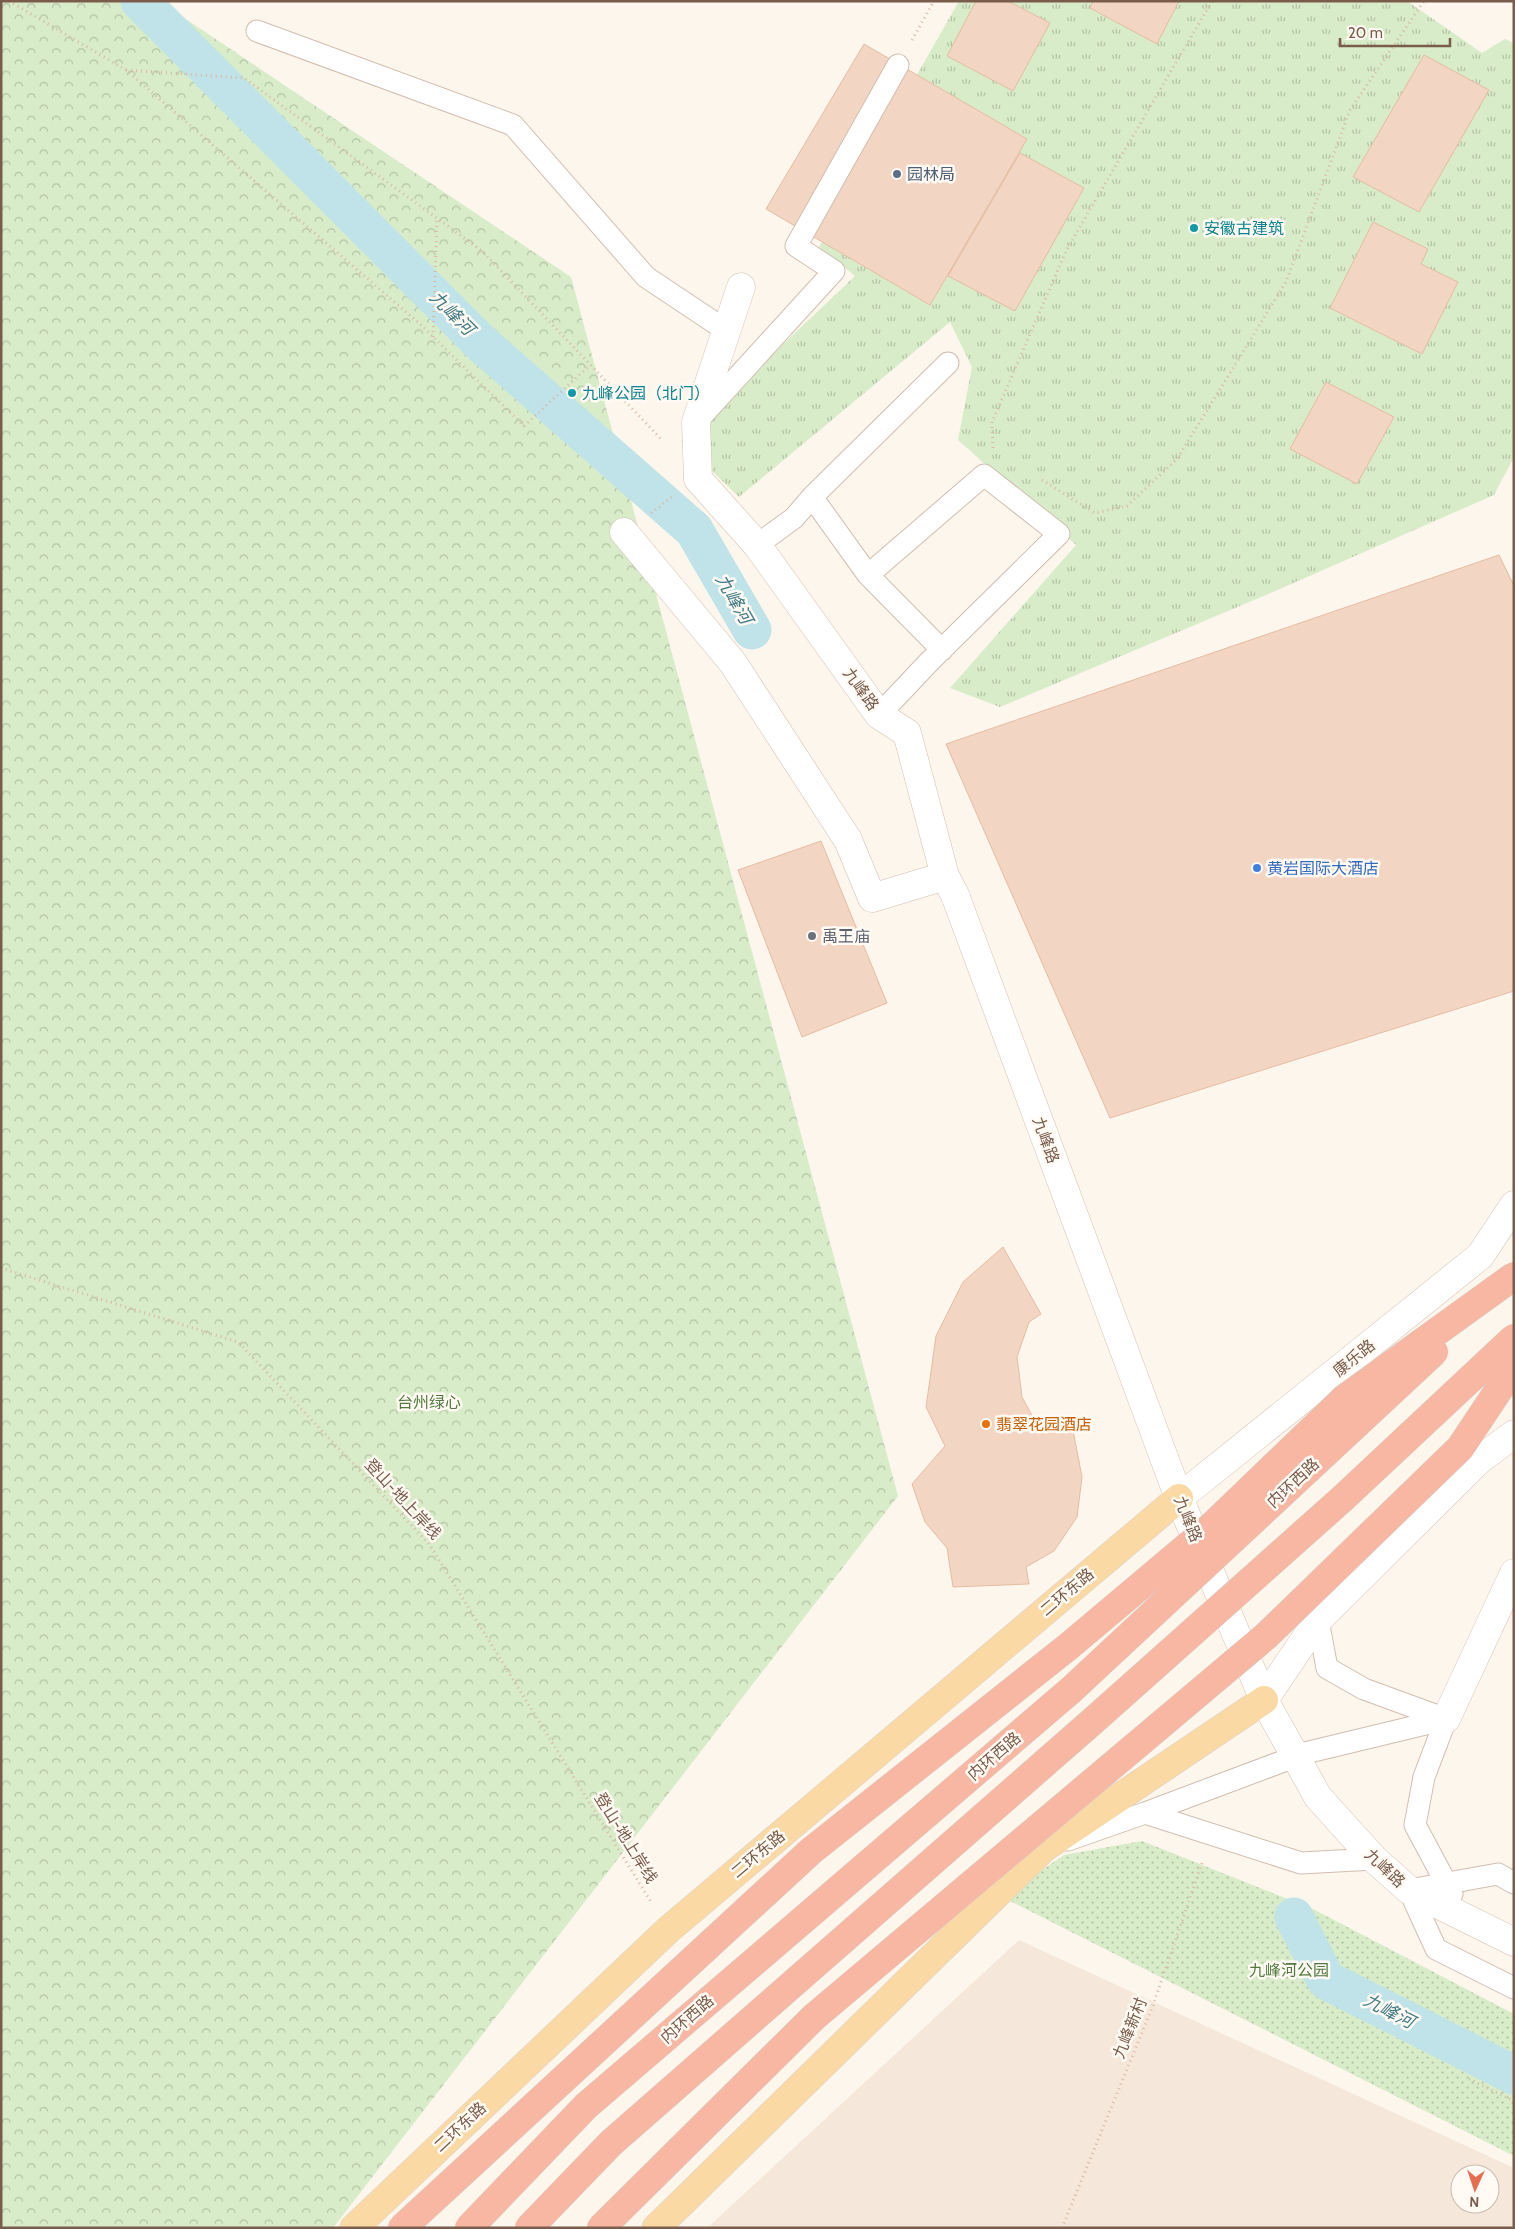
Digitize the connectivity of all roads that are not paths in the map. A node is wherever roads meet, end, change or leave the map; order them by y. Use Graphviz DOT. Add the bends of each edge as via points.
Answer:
graph roads {
  1 [pos="256,31"];
  2 [pos="898,65"];
  3 [pos="741,287"];
  4 [pos="727,331"];
  5 [pos="948,363"];
  6 [pos="696,422"];
  7 [pos="812,497"];
  8 [pos="624,532"];
  9 [pos="757,545"];
  10 [pos="868,575"];
  11 [pos="942,650"];
  12 [pos="879,715"];
  13 [pos="945,876"];
  14 [pos="1514,1205"];
  15 [pos="1514,1277"];
  16 [pos="1514,1338"];
  17 [pos="1514,1367"];
  18 [pos="1514,1434"];
  19 [pos="1179,1498"];
  20 [pos="1514,1573"];
  21 [pos="1318,1620"];
  22 [pos="1264,1700"];
  23 [pos="1446,1718"];
  24 [pos="1295,1757"];
  25 [pos="1145,1813"];
  26 [pos="1044,1848"];
  27 [pos="1374,1859"];
  28 [pos="1446,1883"];
  29 [pos="1514,1883"];
  30 [pos="1409,1890"];
  31 [pos="1464,1917"];
  32 [pos="1514,1942"];
  33 [pos="1514,1988"];
  34 [pos="354,2228"];
  35 [pos="402,2228"];
  36 [pos="469,2228"];
  37 [pos="529,2228"];
  38 [pos="601,2228"];
  39 [pos="656,2228"];
  1 -- 4 [label="lane" via="513,125 646,277"];
  2 -- 6 [label="lane" via="796,246 834,271"];
  3 -- 4 [label="street"];
  4 -- 6 [label="street"];
  5 -- 7 [label="lane"];
  6 -- 9 [label="street, 九峰路" via="698,479"];
  7 -- 9 [label="lane" via="794,518"];
  7 -- 10 [label="lane"];
  8 -- 13 [label="street" via="733,663 848,840 872,898"];
  9 -- 12 [label="street, 九峰路"];
  10 -- 11 [label="lane"];
  10 -- 11 [label="lane" via="984,475 1059,534"];
  11 -- 12 [label="lane"];
  12 -- 13 [label="street, 九峰路" via="907,733"];
  13 -- 19 [label="street, 九峰路" via="956,895"];
  14 -- 19 [label="street, 康乐路" via="1480,1256"];
  15 -- 35 [label="highway, bridge" via="1345,1398 1214,1524 1069,1646 811,1851"];
  15 -- 36 [label="highway, 内环西路, bridge" via="1070,1690 586,2106"];
  16 -- 37 [label="highway, bridge" via="1342,1499 611,2143"];
  17 -- 38 [label="highway, bridge" via="1460,1448 1266,1636 814,2017"];
  18 -- 21 [label="street" via="1478,1461"];
  19 -- 22 [label="street, 九峰路"];
  19 -- 34 [label="main road, 二环东路" via="668,1930"];
  20 -- 23 [label="street"];
  21 -- 22 [label="street"];
  21 -- 23 [label="lane" via="1327,1668 1364,1689"];
  22 -- 24 [label="street, 九峰路"];
  22 -- 26 [label="main road"];
  23 -- 24 [label="lane"];
  23 -- 28 [label="lane" via="1424,1777 1415,1825"];
  24 -- 25 [label="lane"];
  24 -- 27 [label="street, 九峰路" via="1318,1797"];
  25 -- 26 [label="lane"];
  25 -- 27 [label="lane" via="1300,1863"];
  26 -- 39 [label="main road"];
  27 -- 30 [label="street, 九峰路"];
  28 -- 29 [label="lane" via="1498,1874"];
  28 -- 30 [label="lane"];
  28 -- 31 [label="lane"];
  30 -- 31 [label="street, 九峰路"];
  30 -- 33 [label="lane" via="1436,1949"];
  31 -- 32 [label="street, 九峰路"];
}
